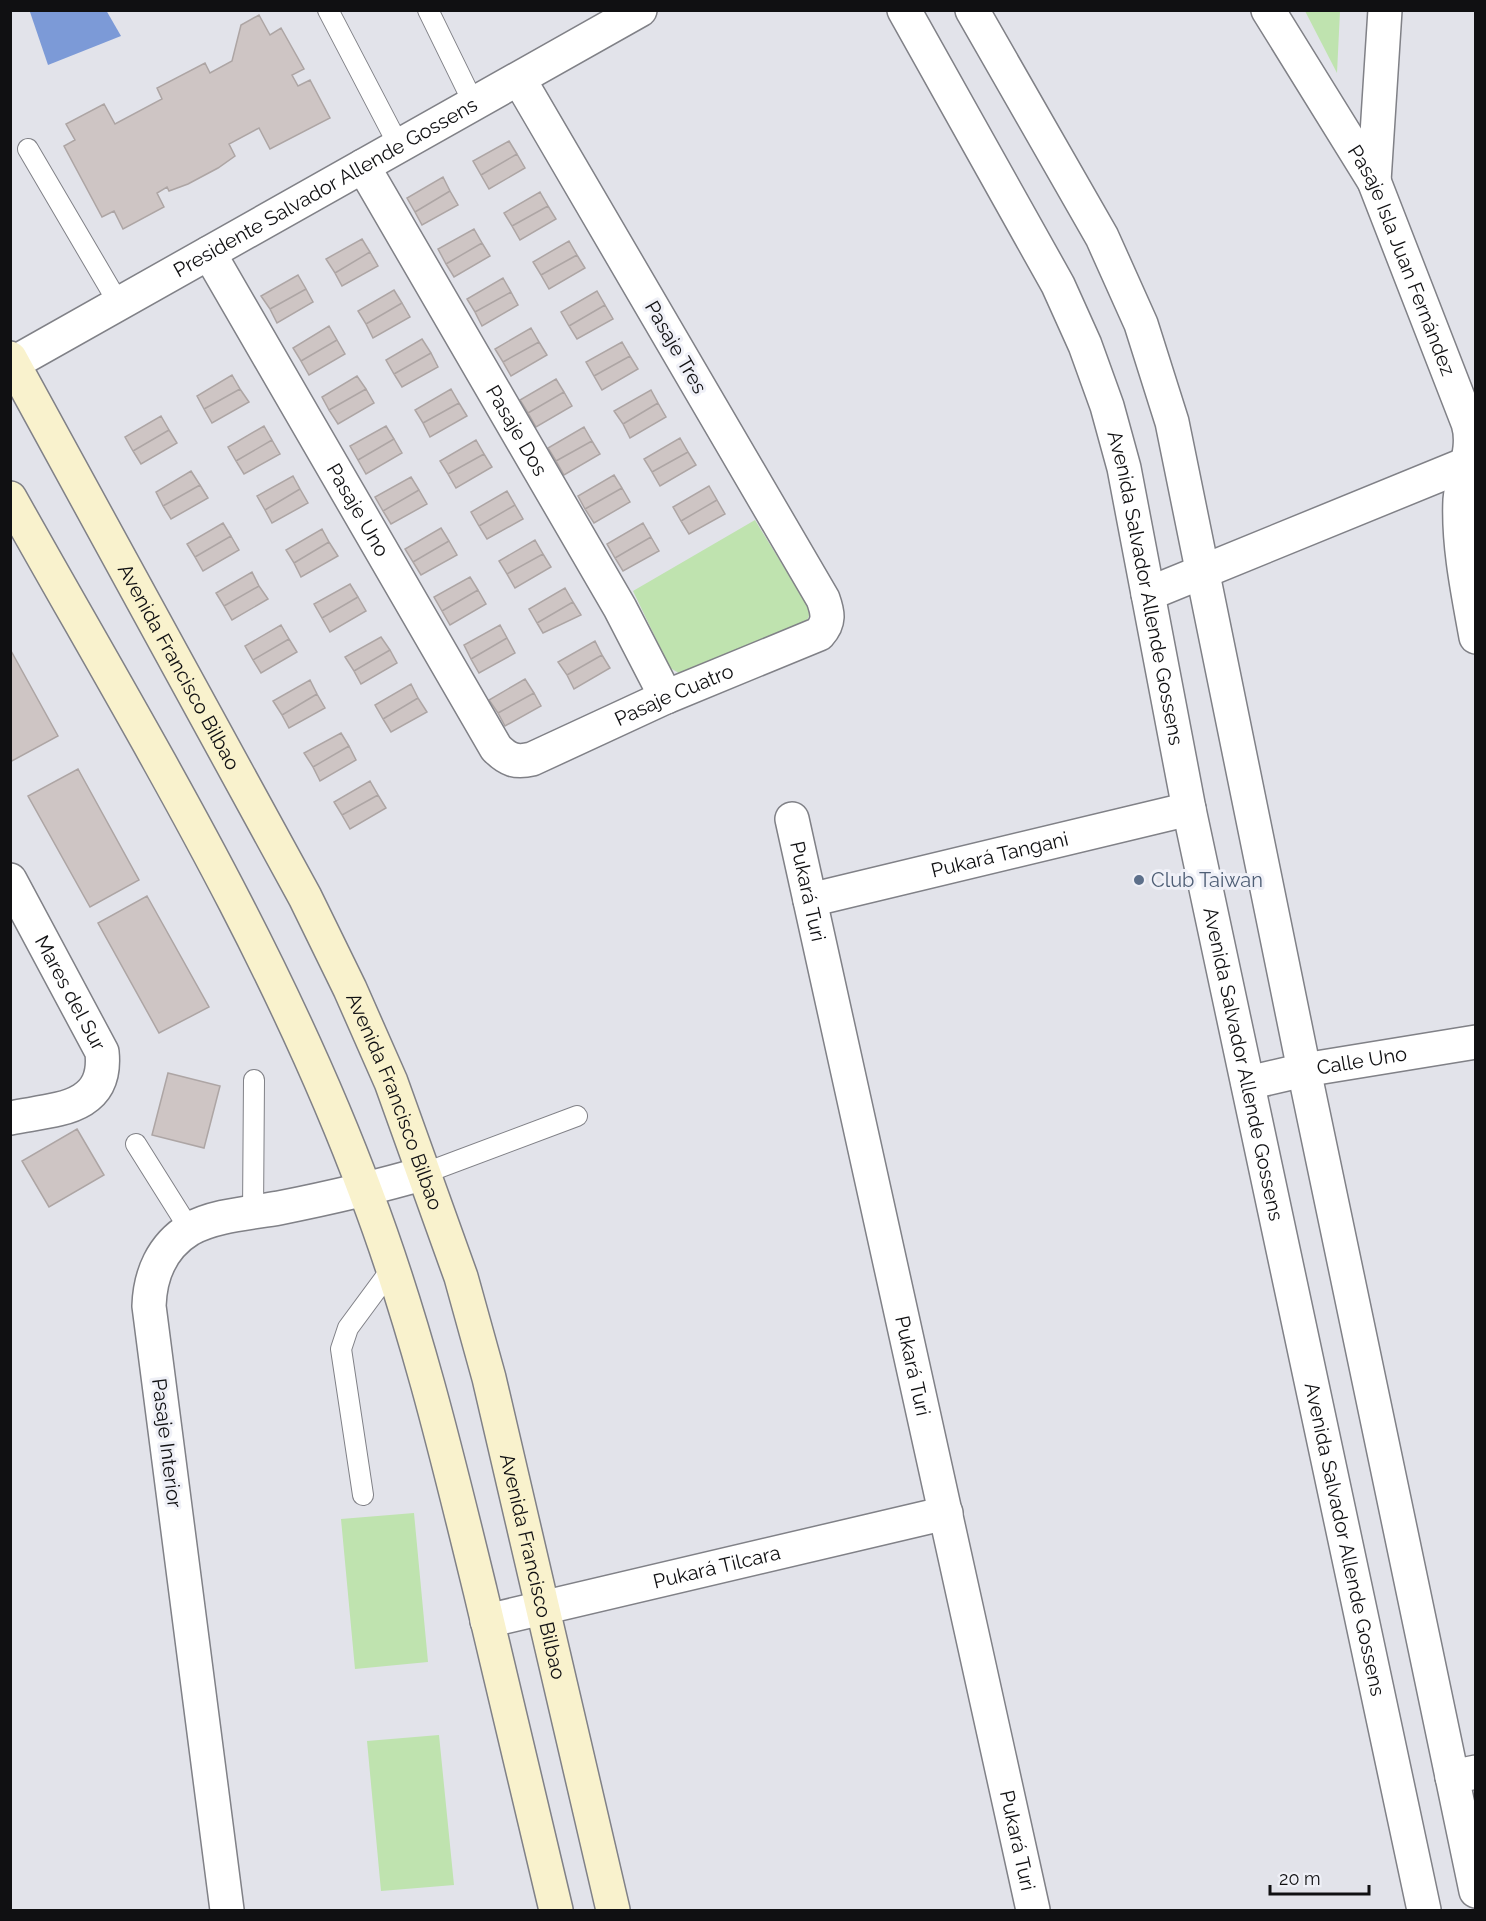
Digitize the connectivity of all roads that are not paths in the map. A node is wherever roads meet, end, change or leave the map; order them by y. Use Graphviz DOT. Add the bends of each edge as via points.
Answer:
graph roads {
  1 [pos="328,10"];
  2 [pos="428,10"];
  3 [pos="640,10"];
  4 [pos="904,10"];
  5 [pos="972,10"];
  6 [pos="1268,10"];
  7 [pos="1385,10"];
  8 [pos="519,79"];
  9 [pos="474,105"];
  10 [pos="399,146"];
  11 [pos="28,149"];
  12 [pos="363,166"];
  13 [pos="1374,181"];
  14 [pos="209,253"];
  15 [pos="119,304"];
  16 [pos="11,362"];
  17 [pos="1471,462"];
  18 [pos="10,498"];
  19 [pos="1203,571"];
  20 [pos="1148,594"];
  21 [pos="828,618"];
  22 [pos="1476,637"];
  23 [pos="666,697"];
  24 [pos="513,761"];
  25 [pos="1189,809"];
  26 [pos="792,819"];
  27 [pos="10,880"];
  28 [pos="810,900"];
  29 [pos="1476,1042"];
  30 [pos="1304,1070"];
  31 [pos="254,1080"];
  32 [pos="1248,1083"];
  33 [pos="577,1116"];
  34 [pos="10,1118"];
  35 [pos="136,1144"];
  36 [pos="425,1173"];
  37 [pos="365,1191"];
  38 [pos="253,1213"];
  39 [pos="190,1230"];
  40 [pos="393,1267"];
  41 [pos="363,1495"];
  42 [pos="946,1513"];
  43 [pos="543,1608"];
  44 [pos="487,1621"];
  45 [pos="1464,1774"];
  46 [pos="1476,1892"];
  47 [pos="227,1911"];
  48 [pos="556,1911"];
  49 [pos="614,1911"];
  50 [pos="1033,1911"];
  51 [pos="1424,1911"];
  1 -- 10 [label="lane"];
  2 -- 9 [label="lane"];
  3 -- 8 [label="street, Presidente Salvador Allende Gossens"];
  4 -- 20 [label="street, Avenida Salvador Allende Gossens" via="1058,285 1085,345 1124,468"];
  5 -- 19 [label="street" via="1079,194 1123,280 1169,412"];
  6 -- 13 [label="street, Pasaje Isla Juan Fernández"];
  7 -- 13 [label="street"];
  8 -- 9 [label="street, Presidente Salvador Allende Gossens"];
  8 -- 21 [label="street, Pasaje Tres" via="823,599"];
  9 -- 10 [label="street, Presidente Salvador Allende Gossens"];
  10 -- 12 [label="street, Presidente Salvador Allende Gossens"];
  11 -- 15 [label="lane"];
  12 -- 14 [label="street, Presidente Salvador Allende Gossens"];
  12 -- 23 [label="street, Pasaje Dos" via="620,608"];
  13 -- 17 [label="street, Pasaje Isla Juan Fernández" via="1468,423"];
  14 -- 15 [label="street, Presidente Salvador Allende Gossens"];
  14 -- 24 [label="street, Pasaje Uno" via="496,748"];
  15 -- 16 [label="street, Presidente Salvador Allende Gossens"];
  16 -- 36 [label="main road, Avenida Francisco Bilbao" via="304,897 368,1030"];
  17 -- 19 [label="street"];
  17 -- 22 [label="street, Pasaje Isla Juan Fernández" via="1460,515"];
  18 -- 37 [label="main road" via="252,933 307,1050"];
  19 -- 20 [label="street"];
  19 -- 30 [label="street"];
  20 -- 25 [label="street, Avenida Salvador Allende Gossens"];
  21 -- 23 [label="street, Pasaje Cuatro" via="826,627 808,640"];
  23 -- 24 [label="street, Pasaje Cuatro" via="532,759"];
  25 -- 28 [label="street, Pukará Tangani"];
  25 -- 32 [label="street, Avenida Salvador Allende Gossens"];
  26 -- 28 [label="street, Pukará Turi"];
  27 -- 34 [label="street, Mares del Sur" via="102,1052 104,1068 101,1081 75,1105"];
  28 -- 42 [label="street, Pukará Turi"];
  29 -- 30 [label="street, Calle Uno"];
  30 -- 32 [label="street, Calle Uno"];
  30 -- 45 [label="street"];
  31 -- 38 [label="lane"];
  32 -- 51 [label="street, Avenida Salvador Allende Gossens"];
  33 -- 36 [label="lane"];
  35 -- 39 [label="lane"];
  36 -- 37 [label="street, Pasaje Interior"];
  36 -- 43 [label="main road, Avenida Francisco Bilbao" via="461,1277 489,1378"];
  37 -- 38 [label="street, Pasaje Interior"];
  37 -- 40 [label="main road"];
  38 -- 39 [label="street, Pasaje Interior" via="204,1223"];
  39 -- 47 [label="street, Pasaje Interior" via="167,1250 159,1263 149,1306"];
  40 -- 41 [label="lane" via="348,1328 341,1349"];
  40 -- 44 [label="main road" via="440,1423"];
  42 -- 43 [label="street, Pukará Tilcara"];
  42 -- 50 [label="street, Pukará Turi"];
  43 -- 44 [label="street, Pukará Tilcara"];
  43 -- 49 [label="main road, Avenida Francisco Bilbao"];
  44 -- 48 [label="main road"];
  45 -- 46 [label="street"];
}
